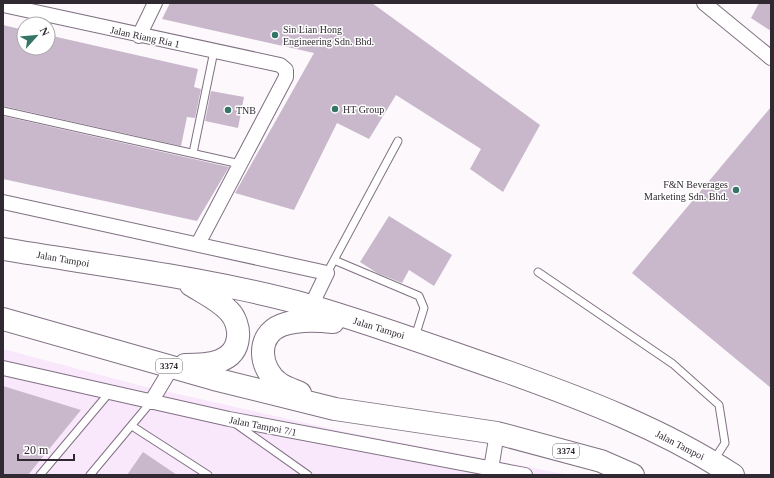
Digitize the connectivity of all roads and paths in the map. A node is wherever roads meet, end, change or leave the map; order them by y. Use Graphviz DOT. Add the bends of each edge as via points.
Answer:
graph roads {
  1 [pos="155,3"];
  2 [pos="704,3"];
  3 [pos="3,5"];
  4 [pos="139,36"];
  5 [pos="214,51"];
  6 [pos="771,58"];
  7 [pos="3,111"];
  8 [pos="398,141"];
  9 [pos="193,152"];
  10 [pos="240,164"];
  11 [pos="3,202"];
  12 [pos="198,244"];
  13 [pos="3,249"];
  14 [pos="334,260"];
  15 [pos="538,272"];
  16 [pos="327,273"];
  17 [pos="181,279"];
  18 [pos="311,306"];
  19 [pos="3,319"];
  20 [pos="364,324"];
  21 [pos="414,339"];
  22 [pos="166,366"];
  23 [pos="3,368"];
  24 [pos="109,393"];
  25 [pos="151,402"];
  26 [pos="335,410"];
  27 [pos="229,419"];
  28 [pos="132,426"];
  29 [pos="497,433"];
  30 [pos="713,462"];
  31 [pos="490,471"];
  32 [pos="40,475"];
  33 [pos="90,475"];
  34 [pos="208,475"];
  35 [pos="308,475"];
  36 [pos="525,475"];
  37 [pos="633,475"];
  38 [pos="733,475"];
  1 -- 4 [label="street"];
  2 -- 6 [label="street"];
  3 -- 4 [label="street, Jalan Riang Ria 1"];
  4 -- 5 [label="street, Jalan Riang Ria 1"];
  5 -- 9 [label="lane"];
  5 -- 10 [label="street, Jalan Riang Ria 1" via="280,65 286,70 286,77"];
  7 -- 9 [label="lane"];
  8 -- 14 [label="lane"];
  9 -- 10 [label="lane"];
  10 -- 12 [label="street"];
  11 -- 12 [label="street"];
  12 -- 16 [label="street"];
  13 -- 17 [label="main road, Jalan Tampoi"];
  14 -- 16 [label="lane"];
  14 -- 21 [label="lane" via="419,296 424,308"];
  15 -- 30 [label="lane" via="673,364 719,406 725,443"];
  16 -- 18 [label="street"];
  17 -- 18 [label="main road, Jalan Tampoi" via="213,283"];
  17 -- 22 [label="main road" via="220,302 230,312 239,332 238,344 233,353 217,362"];
  18 -- 20 [label="main road, Jalan Tampoi"];
  19 -- 22 [label="main road, 3374"];
  20 -- 21 [label="main road, Jalan Tampoi"];
  20 -- 26 [label="main road" via="310,320 292,322 280,326 265,338 263,360 268,372 280,384"];
  21 -- 30 [label="main road, Jalan Tampoi" via="613,412"];
  22 -- 25 [label="street"];
  22 -- 26 [label="main road, 3374"];
  23 -- 24 [label="street, Jalan Tampoi 7/1"];
  24 -- 25 [label="street, Jalan Tampoi 7/1"];
  24 -- 32 [label="lane"];
  25 -- 27 [label="street, Jalan Tampoi 7/1"];
  25 -- 28 [label="lane"];
  26 -- 29 [label="main road, 3374"];
  27 -- 31 [label="street, Jalan Tampoi 7/1"];
  27 -- 35 [label="lane"];
  28 -- 33 [label="lane"];
  28 -- 34 [label="lane"];
  29 -- 31 [label="street"];
  29 -- 37 [label="main road, 3374" via="602,461"];
  30 -- 38 [label="main road, Jalan Tampoi"];
  31 -- 36 [label="street, Jalan Tampoi 7/1"];
}
